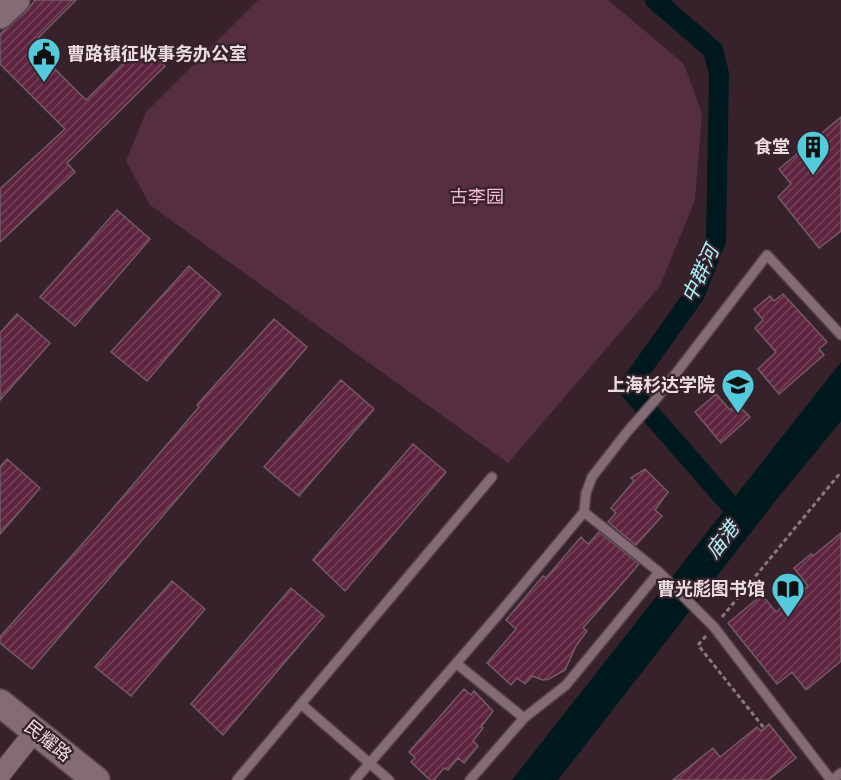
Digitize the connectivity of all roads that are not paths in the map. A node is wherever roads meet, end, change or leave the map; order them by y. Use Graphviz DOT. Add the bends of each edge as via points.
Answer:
graph roads {
  1 [pos="16,0"];
  2 [pos="0,15"];
  3 [pos="841,335"];
  4 [pos="492,477"];
  5 [pos="584,512"];
  6 [pos="659,573"];
  7 [pos="457,663"];
  8 [pos="0,703"];
  9 [pos="301,704"];
  10 [pos="524,718"];
  11 [pos="35,731"];
  12 [pos="369,763"];
  13 [pos="841,773"];
  14 [pos="0,775"];
  15 [pos="96,780"];
  16 [pos="237,780"];
  17 [pos="355,780"];
  18 [pos="389,780"];
  19 [pos="470,780"];
  20 [pos="831,780"];
  1 -- 2 [label="street"];
  3 -- 5 [label="lane" via="767,255 592,477"];
  4 -- 9 [label="lane"];
  5 -- 6 [label="lane"];
  5 -- 7 [label="lane"];
  6 -- 10 [label="lane" via="566,685"];
  6 -- 20 [label="lane" via="710,623"];
  7 -- 10 [label="lane"];
  7 -- 12 [label="lane"];
  8 -- 11 [label="street, 民耀路"];
  9 -- 12 [label="lane"];
  9 -- 16 [label="lane"];
  10 -- 19 [label="lane"];
  11 -- 14 [label="street"];
  11 -- 15 [label="street, 民耀路"];
  12 -- 17 [label="lane"];
  12 -- 18 [label="lane"];
  13 -- 20 [label="lane"];
}
